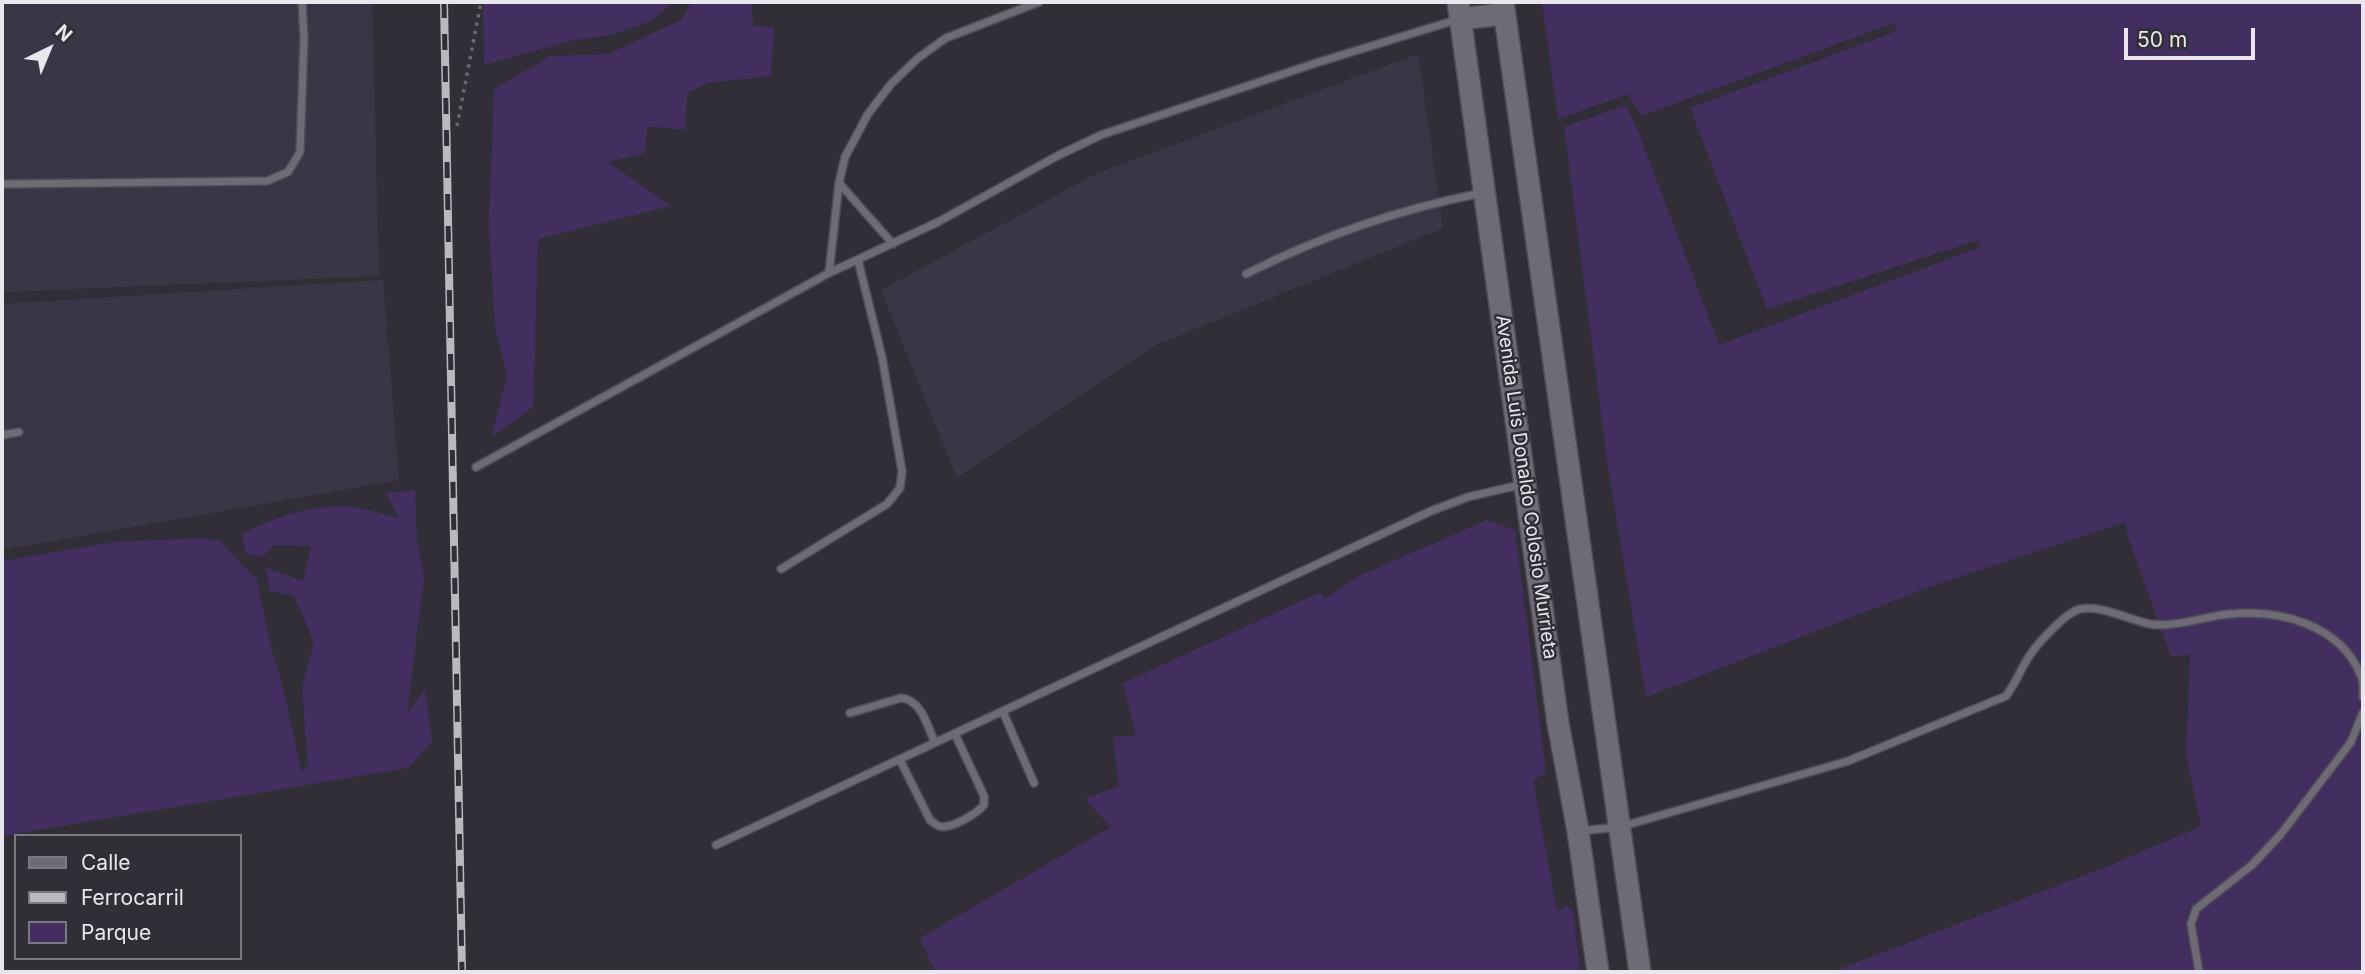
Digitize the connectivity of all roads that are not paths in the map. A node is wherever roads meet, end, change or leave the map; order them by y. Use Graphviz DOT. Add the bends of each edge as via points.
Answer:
graph roads {
  1 [pos="302,2"];
  2 [pos="1039,2"];
  3 [pos="1503,8"];
  4 [pos="1459,10"];
  5 [pos="839,183"];
  6 [pos="2,184"];
  7 [pos="1486,192"];
  8 [pos="893,244"];
  9 [pos="858,260"];
  10 [pos="829,273"];
  11 [pos="1246,274"];
  12 [pos="19,432"];
  13 [pos="2,435"];
  14 [pos="476,467"];
  15 [pos="1525,484"];
  16 [pos="781,569"];
  17 [pos="2363,697"];
  18 [pos="1003,712"];
  19 [pos="2363,712"];
  20 [pos="850,713"];
  21 [pos="955,734"];
  22 [pos="935,743"];
  23 [pos="900,760"];
  24 [pos="1034,783"];
  25 [pos="1619,827"];
  26 [pos="1578,831"];
  27 [pos="716,845"];
  28 [pos="1598,972"];
  29 [pos="1640,972"];
  30 [pos="2199,972"];
  1 -- 6 [label="lane" via="300,152 288,172 267,181"];
  2 -- 5 [label="lane" via="946,38 918,58 867,114 845,157"];
  3 -- 4 [label="main road"];
  3 -- 25 [label="main road"];
  4 -- 7 [label="main road, Avenida Luis Donaldo Colosio Murrieta"];
  4 -- 8 [label="lane" via="1101,135"];
  5 -- 8 [label="lane"];
  5 -- 10 [label="lane"];
  7 -- 11 [label="lane" via="1356,226"];
  7 -- 15 [label="main road, Avenida Luis Donaldo Colosio Murrieta"];
  8 -- 9 [label="lane"];
  9 -- 10 [label="lane"];
  9 -- 16 [label="lane" via="883,357 902,471 900,488 887,504"];
  10 -- 14 [label="lane"];
  12 -- 13 [label="lane"];
  15 -- 18 [label="lane" via="1468,496 1432,511"];
  15 -- 26 [label="main road, Avenida Luis Donaldo Colosio Murrieta"];
  17 -- 25 [label="lane" via="2362,677 2342,646 2319,628 2282,616 2232,613 2151,624 2089,608 2077,610 2031,654 2006,696 1848,761"];
  18 -- 21 [label="lane"];
  18 -- 24 [label="lane"];
  19 -- 30 [label="lane" via="2351,741 2281,834 2252,865 2196,909 2191,924"];
  20 -- 22 [label="lane" via="908,698 916,704"];
  21 -- 22 [label="lane"];
  21 -- 23 [label="lane" via="984,805 948,827 930,820"];
  22 -- 23 [label="lane"];
  23 -- 27 [label="lane"];
  25 -- 26 [label="lane"];
  25 -- 29 [label="main road"];
  26 -- 28 [label="main road, Avenida Luis Donaldo Colosio Murrieta"];
}
